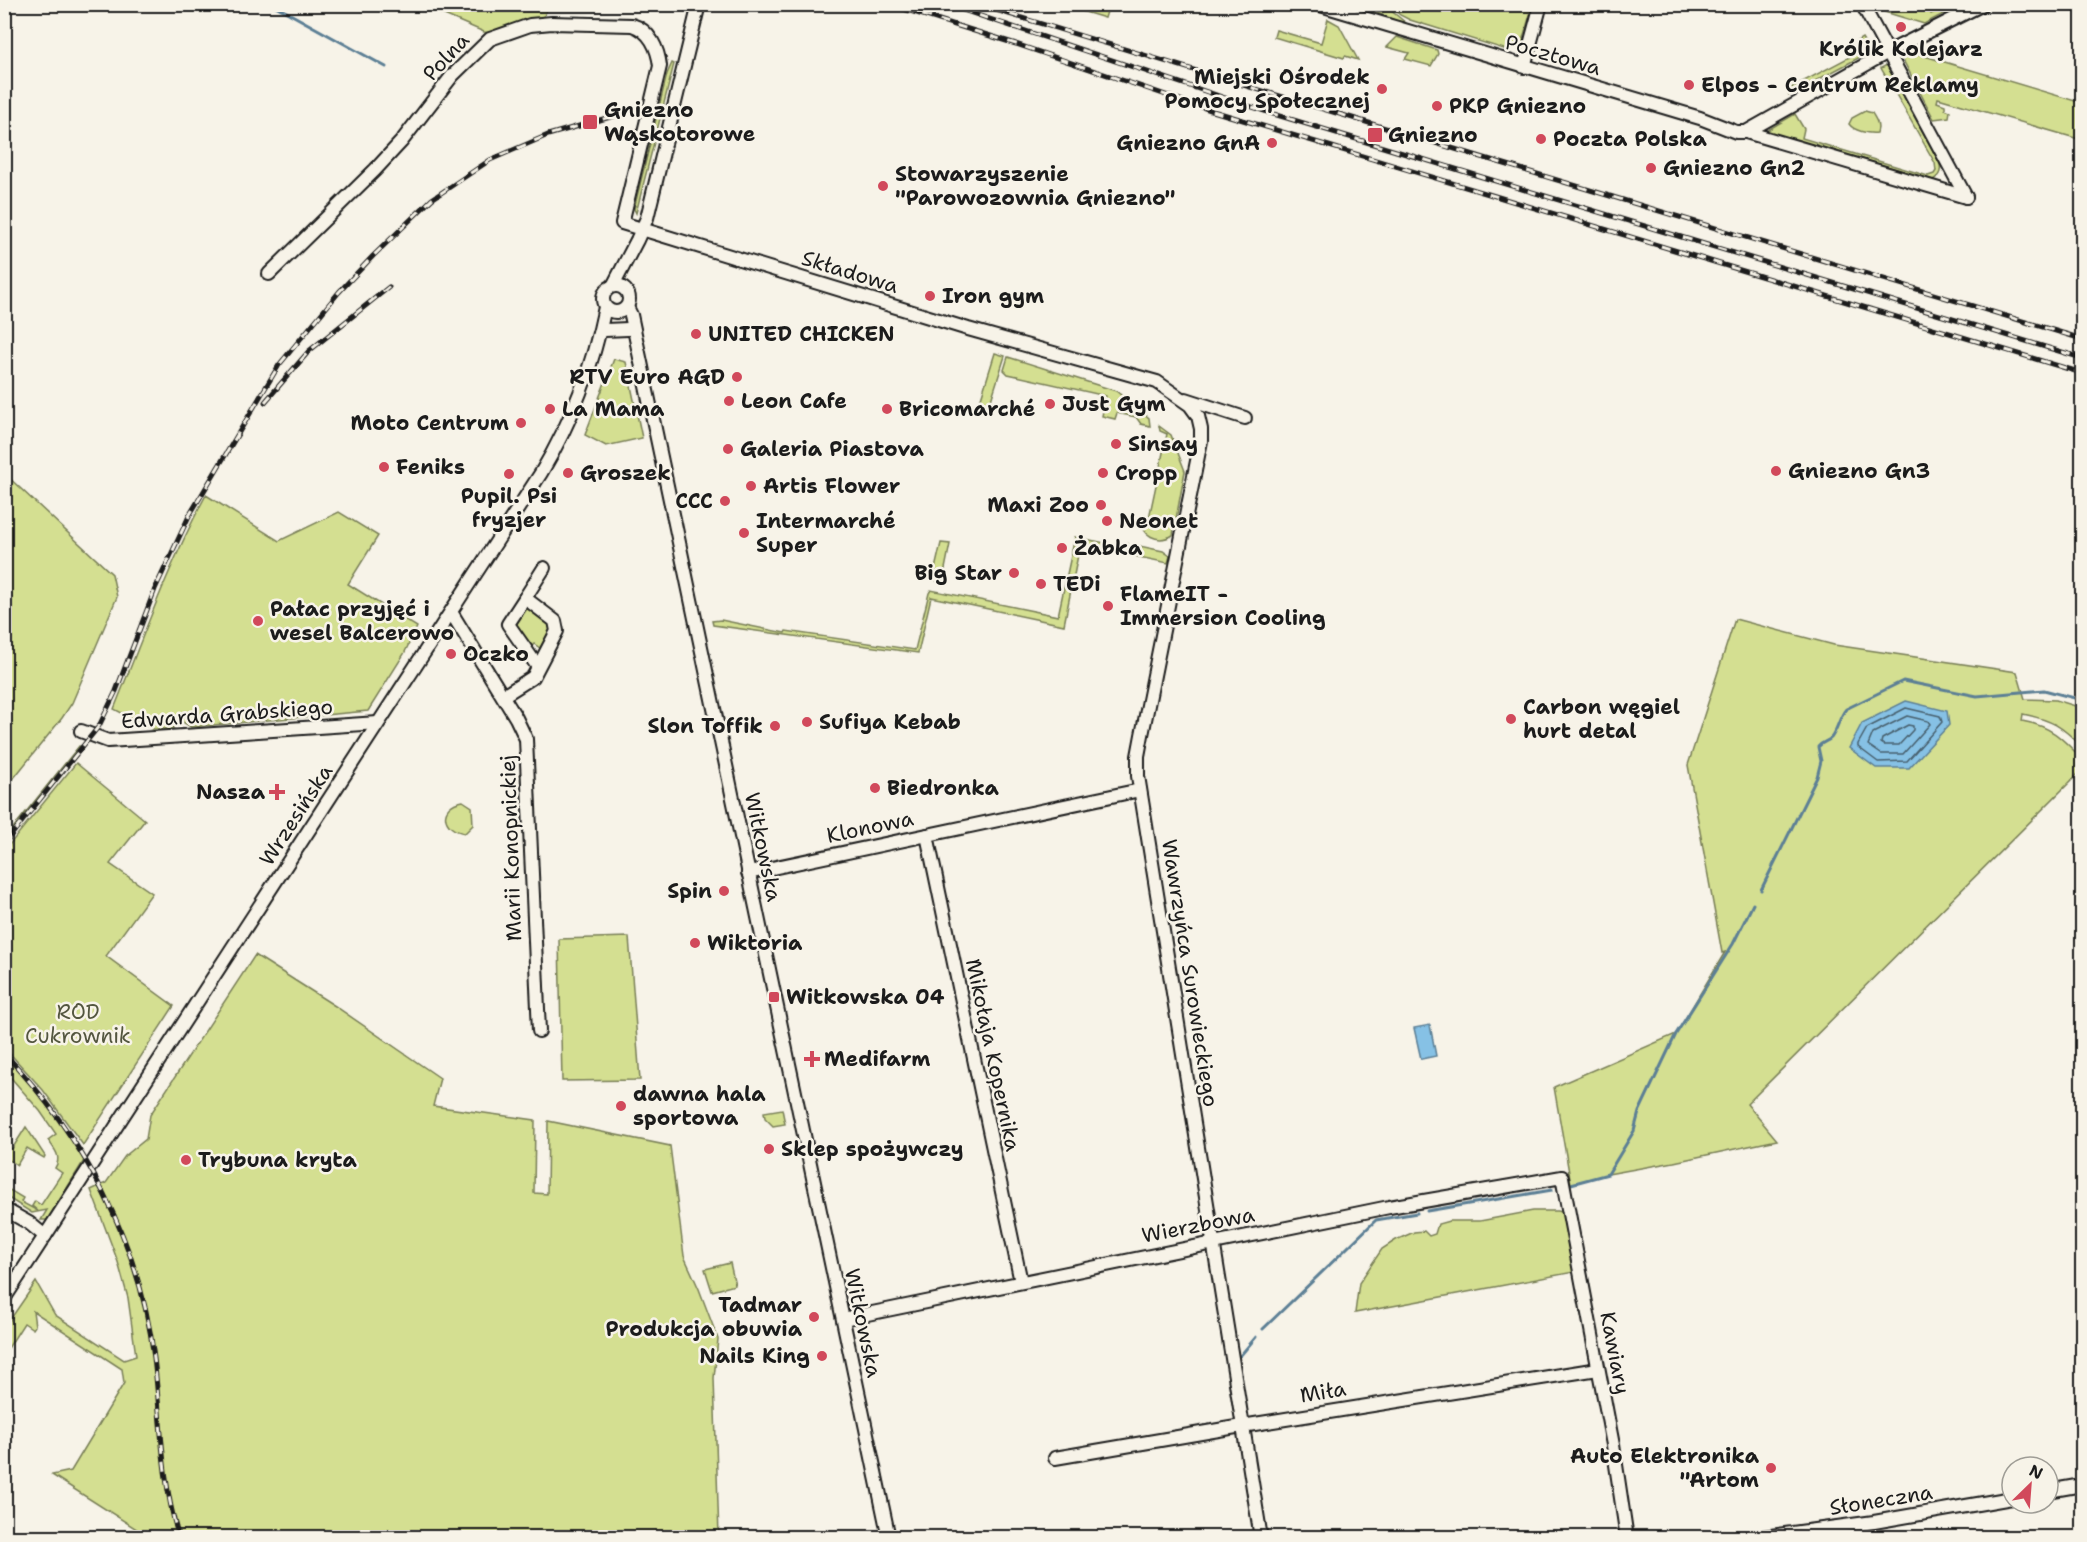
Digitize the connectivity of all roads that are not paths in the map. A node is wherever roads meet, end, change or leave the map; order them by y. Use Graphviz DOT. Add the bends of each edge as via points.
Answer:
graph roads {
  1 [pos="1317,4"];
  2 [pos="1541,4"];
  3 [pos="1862,4"];
  4 [pos="1983,4"];
  5 [pos="1347,9"];
  6 [pos="698,10"];
  7 [pos="1888,52"];
  8 [pos="1524,67"];
  9 [pos="1746,132"];
  10 [pos="642,230"];
  11 [pos="269,274"];
  12 [pos="618,287"];
  13 [pos="616,309"];
  14 [pos="628,329"];
  15 [pos="602,335"];
  16 [pos="636,341"];
  17 [pos="1180,398"];
  18 [pos="1228,413"];
  19 [pos="1245,418"];
  20 [pos="1200,423"];
  21 [pos="544,568"];
  22 [pos="525,598"];
  23 [pos="451,612"];
  24 [pos="538,667"];
  25 [pos="503,696"];
  26 [pos="378,723"];
  27 [pos="81,731"];
  28 [pos="1140,790"];
  29 [pos="927,835"];
  30 [pos="748,873"];
  31 [pos="539,1031"];
  32 [pos="1563,1177"];
  33 [pos="4,1209"];
  34 [pos="45,1236"];
  35 [pos="1214,1242"];
  36 [pos="1021,1282"];
  37 [pos="4,1299"];
  38 [pos="843,1319"];
  39 [pos="1598,1369"];
  40 [pos="1242,1426"];
  41 [pos="1055,1458"];
  42 [pos="2082,1485"];
  43 [pos="2060,1489"];
  44 [pos="2000,1500"];
  45 [pos="889,1538"];
  46 [pos="1261,1538"];
  47 [pos="1627,1538"];
  48 [pos="1755,1538"];
  1 -- 5 [label="street, Pocztowa"];
  2 -- 8 [label="street"];
  3 -- 7 [label="street, Pocztowa"];
  4 -- 7 [label="street"];
  5 -- 8 [label="street, Pocztowa"];
  6 -- 10 [label="street"];
  7 -- 9 [label="street"];
  7 -- 9 [label="street, Pocztowa" via="1966,197"];
  8 -- 9 [label="street, Pocztowa"];
  10 -- 11 [label="street, Polna" via="622,223 659,74 659,59 652,41 644,29 632,26 552,23 489,39 452,76 375,170"];
  10 -- 12 [label="street" via="626,260"];
  10 -- 17 [label="street, Składowa" via="1156,382"];
  12 -- 13 [label="street" via="628,294 629,300"];
  12 -- 13 [label="street, Wrzesińska" via="603,297"];
  13 -- 14 [label="street, Witkowska"];
  13 -- 15 [label="street, Wrzesińska"];
  13 -- 16 [label="street, Witkowska" via="632,315"];
  14 -- 15 [label="street"];
  14 -- 16 [label="street, Witkowska"];
  15 -- 23 [label="street, Wrzesińska" via="553,453"];
  16 -- 30 [label="street, Witkowska"];
  17 -- 18 [label="street, Składowa"];
  17 -- 20 [label="street, Składowa" via="1190,405"];
  18 -- 19 [label="street, Składowa"];
  18 -- 20 [label="street"];
  20 -- 28 [label="street, Wawrzyńca Surowieckiego" via="1199,452 1138,756"];
  21 -- 22 [label="street"];
  22 -- 24 [label="street" via="508,624"];
  22 -- 24 [label="street" via="555,621 556,631"];
  23 -- 25 [label="street, Marii Konopnickiej"];
  23 -- 26 [label="street, Wrzesińska"];
  24 -- 25 [label="street" via="532,677"];
  25 -- 31 [label="street, Marii Konopnickiej" via="526,740"];
  26 -- 27 [label="street, Edwarda Grabskiego" via="108,741"];
  26 -- 34 [label="street, Wrzesińska"];
  28 -- 29 [label="street, Klonowa"];
  28 -- 35 [label="street, Wawrzyńca Surowieckiego"];
  29 -- 30 [label="street, Klonowa"];
  29 -- 36 [label="street, Mikołaja Kopernika"];
  30 -- 38 [label="street, Witkowska"];
  32 -- 35 [label="street, Wierzbowa"];
  32 -- 39 [label="street, Kawiary"];
  33 -- 34 [label="street"];
  34 -- 37 [label="street, Wrzesińska"];
  35 -- 36 [label="street, Wierzbowa"];
  35 -- 40 [label="street, Wawrzyńca Surowieckiego"];
  36 -- 38 [label="street, Wierzbowa"];
  38 -- 45 [label="street, Witkowska"];
  39 -- 40 [label="street, Miła"];
  39 -- 47 [label="street, Kawiary"];
  40 -- 41 [label="street, Miła"];
  40 -- 46 [label="street, Wawrzyńca Surowieckiego"];
  42 -- 43 [label="street"];
  44 -- 48 [label="street, Słoneczna"];
}
